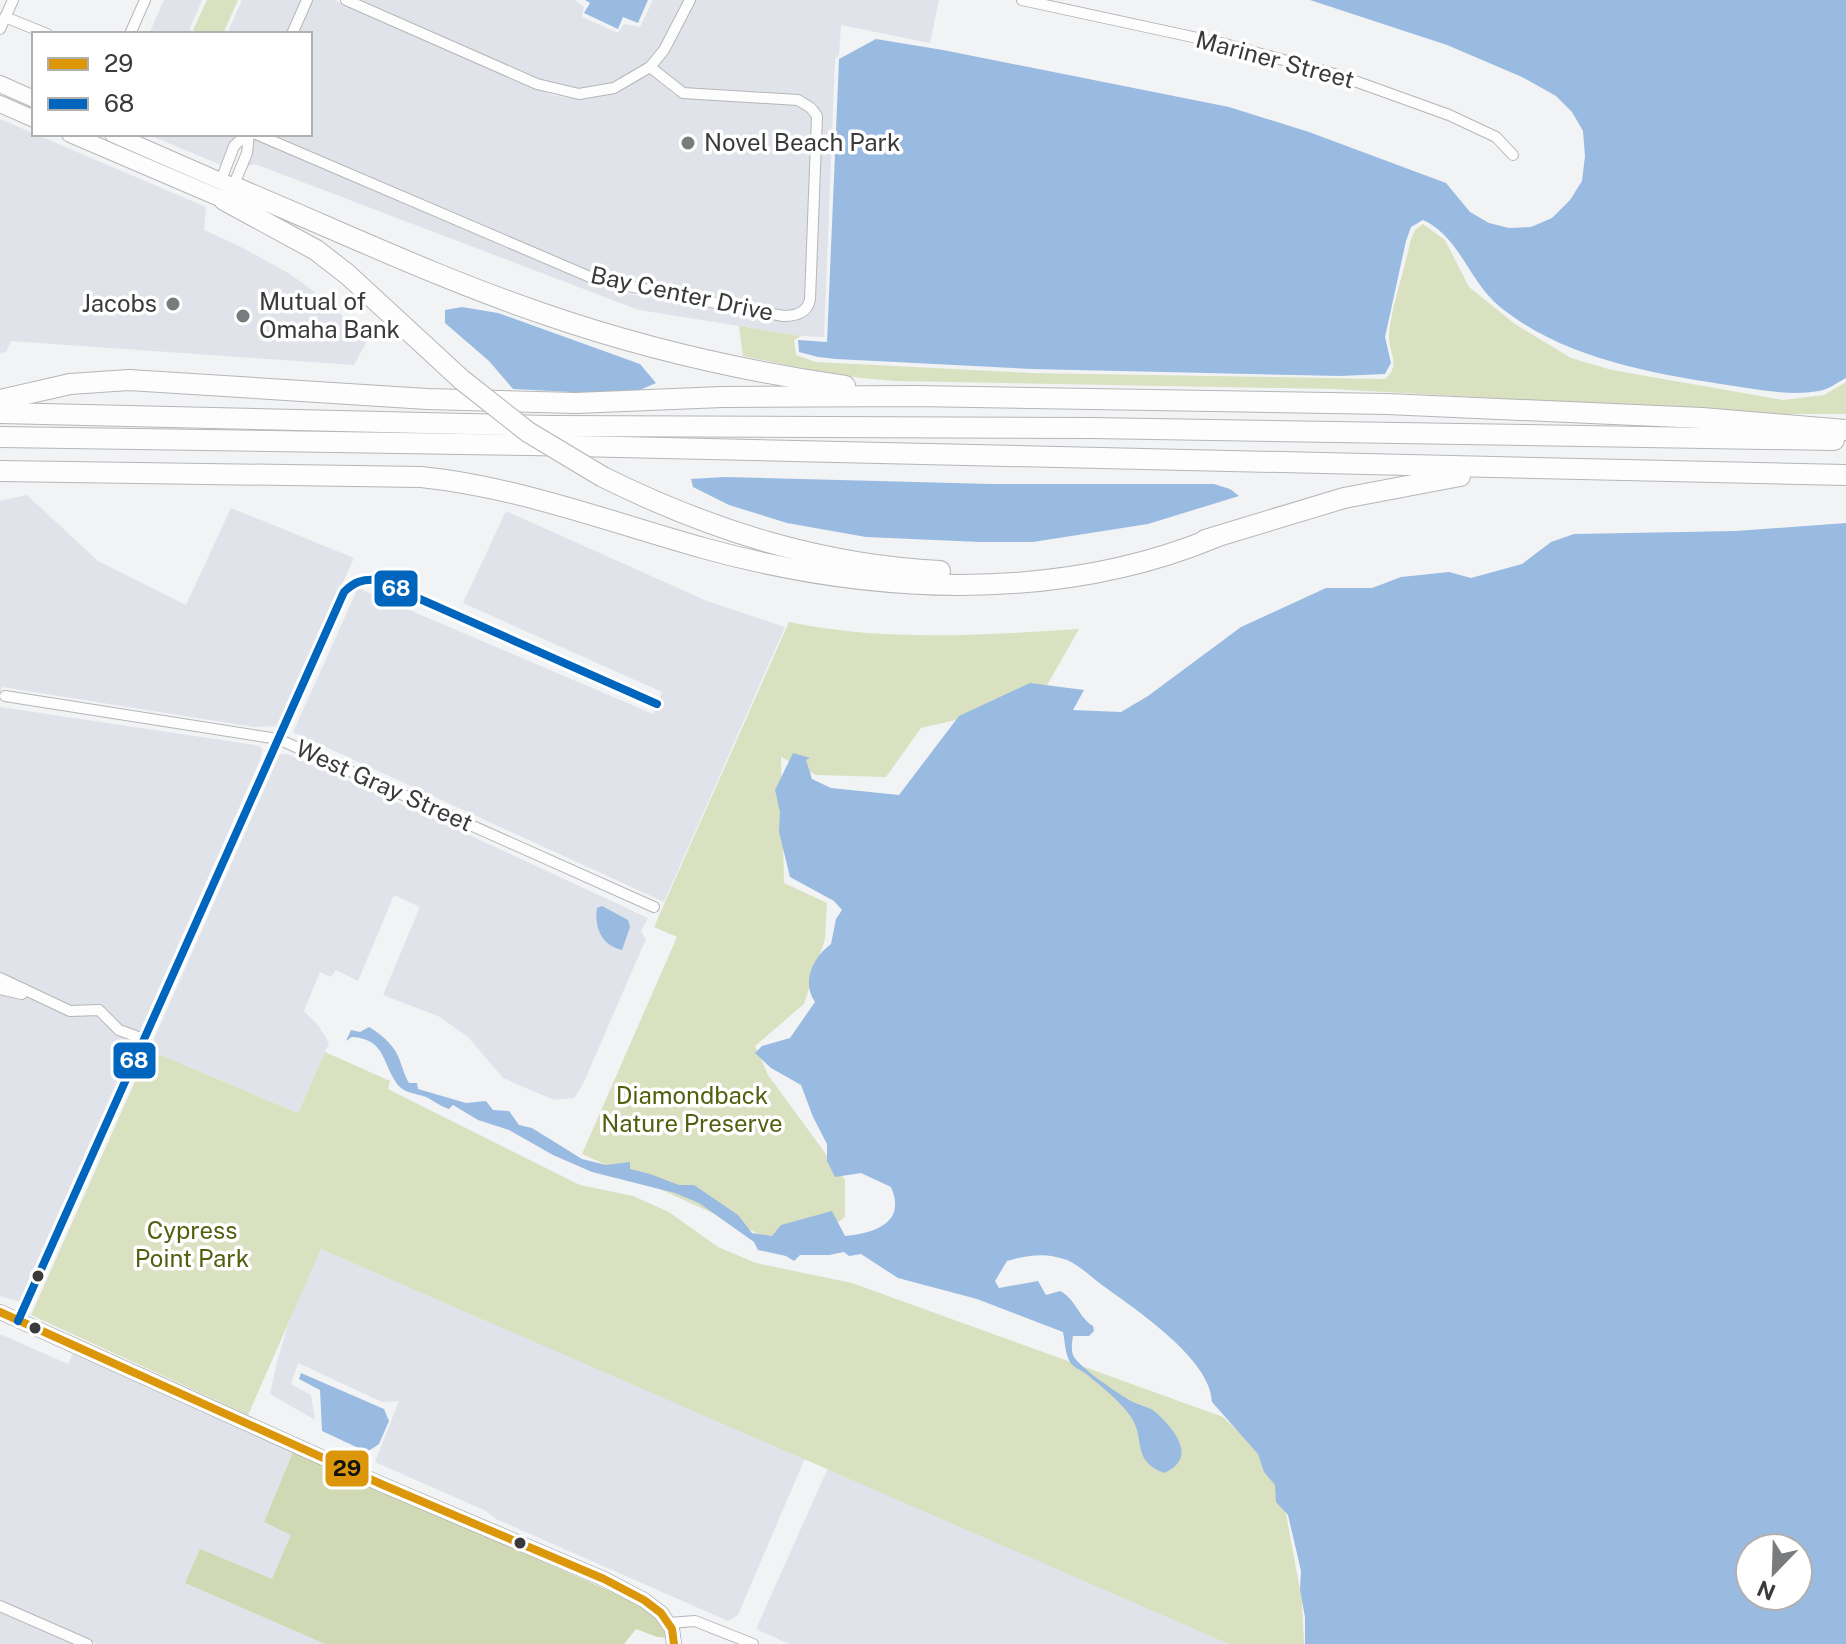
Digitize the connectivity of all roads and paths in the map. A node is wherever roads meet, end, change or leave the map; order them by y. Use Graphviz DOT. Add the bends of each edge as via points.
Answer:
graph roads {
  1 [pos="13,0"];
  2 [pos="145,0"];
  3 [pos="307,0"];
  4 [pos="346,0"];
  5 [pos="690,0"];
  6 [pos="1022,0"];
  7 [pos="5,17"];
  8 [pos="0,29"];
  9 [pos="42,32"];
  10 [pos="131,32"];
  11 [pos="293,32"];
  12 [pos="650,67"];
  13 [pos="0,84"];
  14 [pos="32,98"];
  15 [pos="0,104"];
  16 [pos="32,118"];
  17 [pos="76,136"];
  18 [pos="117,136"];
  19 [pos="246,136"];
  20 [pos="248,136"];
  21 [pos="261,136"];
  22 [pos="1513,155"];
  23 [pos="226,189"];
  24 [pos="916,396"];
  25 [pos="0,400"];
  26 [pos="0,413"];
  27 [pos="1846,430"];
  28 [pos="0,437"];
  29 [pos="1846,440"];
  30 [pos="1565,469"];
  31 [pos="5,473"];
  32 [pos="1846,475"];
  33 [pos="1216,537"];
  34 [pos="5,696"];
  35 [pos="657,704"];
  36 [pos="278,739"];
  37 [pos="654,907"];
  38 [pos="0,978"];
  39 [pos="0,989"];
  40 [pos="39,997"];
  41 [pos="146,1040"];
  42 [pos="0,1312"];
  43 [pos="18,1321"];
  44 [pos="0,1606"];
  45 [pos="669,1623"];
  46 [pos="87,1644"];
  47 [pos="674,1644"];
  48 [pos="753,1644"];
  1 -- 7 [label="street"];
  2 -- 10 [label="street"];
  3 -- 11 [label="street"];
  4 -- 12 [label="street" via="558,91 579,94 614,88"];
  5 -- 12 [label="street"];
  6 -- 22 [label="street, Mariner Street" via="1225,44 1338,75 1449,115 1496,137"];
  7 -- 8 [label="street"];
  7 -- 9 [label="street"];
  12 -- 21 [label="street, Bay Center Drive" via="683,93 798,100 817,116 810,299 795,316 597,280"];
  13 -- 14 [label="main road"];
  15 -- 16 [label="main road"];
  17 -- 23 [label="main road"];
  18 -- 23 [label="main road"];
  19 -- 23 [label="street" via="234,146"];
  20 -- 23 [label="street" via="247,153"];
  23 -- 24 [label="highway" via="475,289 607,335 755,371"];
  23 -- 33 [label="highway, bridge" via="347,274 462,380 528,432 649,501 732,533 799,552 900,568 971,572 1097,563"];
  24 -- 25 [label="highway" via="576,403 129,380 70,384"];
  24 -- 27 [label="highway" via="1387,404"];
  26 -- 29 [label="highway" via="550,426"];
  28 -- 30 [label="highway"];
  30 -- 32 [label="highway"];
  30 -- 33 [label="highway" via="1409,484"];
  31 -- 33 [label="highway" via="446,479 513,492 756,561 906,583 997,584 1067,577 1164,557"];
  34 -- 36 [label="street, West Gray Street"];
  35 -- 36 [label="street" via="377,580 356,582 344,592"];
  36 -- 37 [label="street, West Gray Street"];
  36 -- 41 [label="street"];
  38 -- 40 [label="street"];
  39 -- 40 [label="street"];
  40 -- 41 [label="street" via="70,1011 99,1010 119,1030"];
  41 -- 43 [label="street"];
  42 -- 43 [label="street"];
  43 -- 45 [label="street" via="604,1579 653,1606"];
  44 -- 46 [label="street"];
  45 -- 47 [label="street"];
  45 -- 48 [label="street" via="695,1621"];
}
